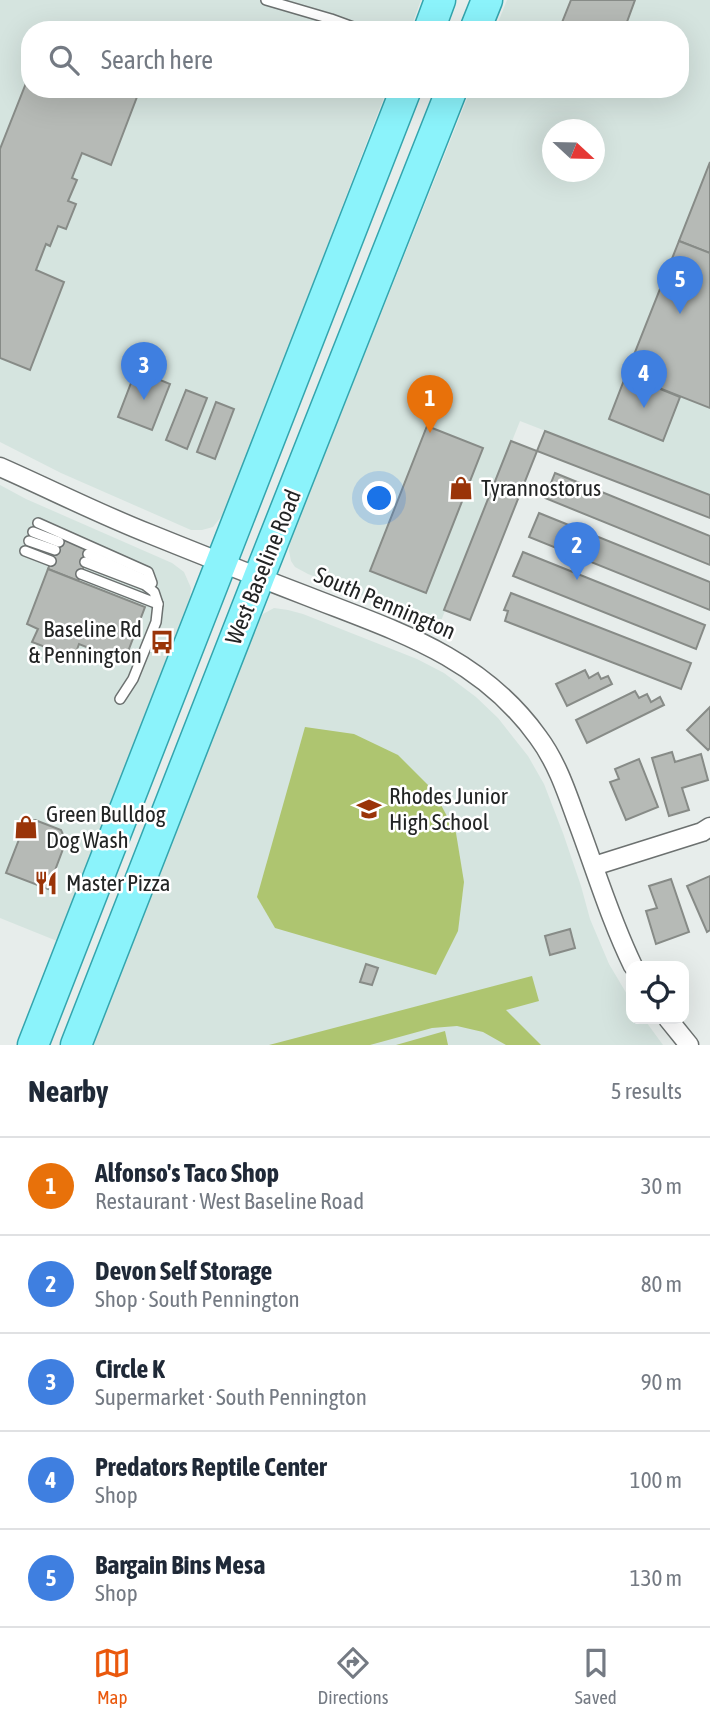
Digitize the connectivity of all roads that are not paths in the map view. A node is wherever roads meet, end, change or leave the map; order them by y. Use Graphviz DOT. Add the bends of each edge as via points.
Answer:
graph roads {
  1 [pos="266,0"];
  2 [pos="440,0"];
  3 [pos="487,0"];
  4 [pos="336,21"];
  5 [pos="432,21"];
  6 [pos="479,21"];
  7 [pos="402,98"];
  8 [pos="448,98"];
  9 [pos="0,467"];
  10 [pos="57,546"];
  11 [pos="24,551"];
  12 [pos="87,558"];
  13 [pos="51,561"];
  14 [pos="221,562"];
  15 [pos="81,574"];
  16 [pos="259,577"];
  17 [pos="153,587"];
  18 [pos="158,604"];
  19 [pos="120,699"];
  20 [pos="710,827"];
  21 [pos="594,866"];
  22 [pos="630,961"];
  23 [pos="672,1024"];
  24 [pos="33,1045"];
  25 [pos="76,1045"];
  26 [pos="689,1045"];
  1 -- 4 [label="lane"];
  2 -- 5 [label="main road"];
  3 -- 6 [label="main road"];
  7 -- 14 [label="main road, West Baseline Road"];
  8 -- 16 [label="main road, West Baseline Road"];
  9 -- 14 [label="street, South Pennington"];
  10 -- 17 [label="lane" via="33,532 148,572"];
  11 -- 13 [label="lane"];
  12 -- 17 [label="lane"];
  14 -- 16 [label="street, South Pennington"];
  14 -- 24 [label="main road, West Baseline Road"];
  15 -- 18 [label="lane"];
  16 -- 21 [label="street, South Pennington" via="416,640 466,666 498,692 551,757"];
  16 -- 25 [label="main road, West Baseline Road"];
  17 -- 18 [label="lane"];
  18 -- 19 [label="lane" via="156,622 133,680"];
  20 -- 21 [label="street"];
  21 -- 22 [label="street, South Pennington"];
  23 -- 26 [label="street"];
}
